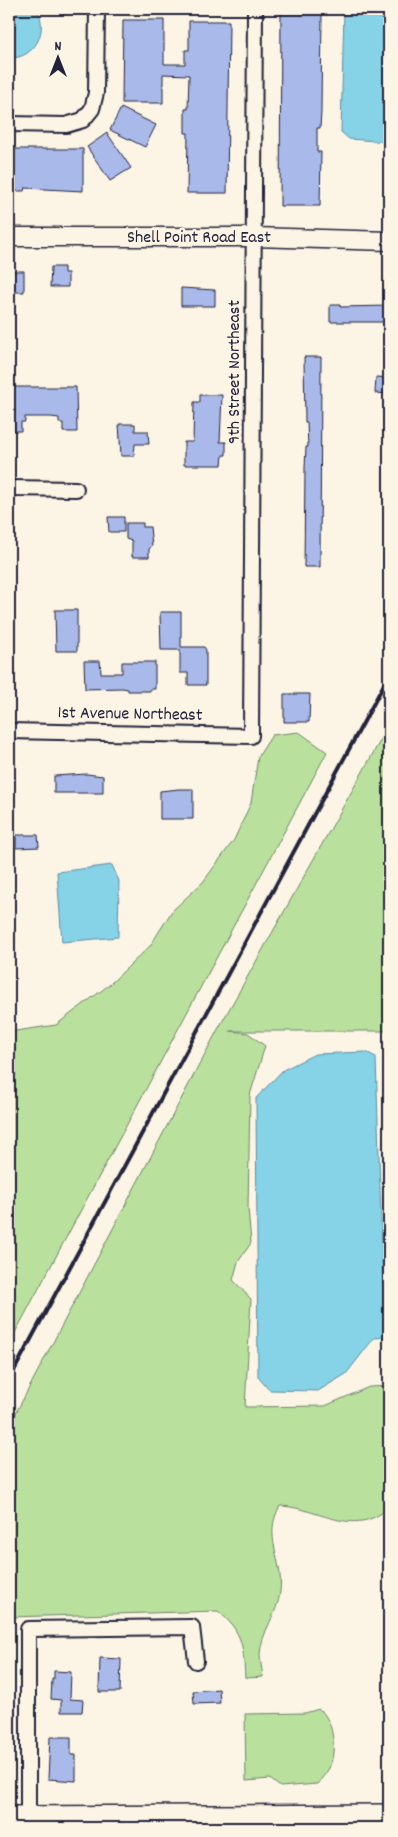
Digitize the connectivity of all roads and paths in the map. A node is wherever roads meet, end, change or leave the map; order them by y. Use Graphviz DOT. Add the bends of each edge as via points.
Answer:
graph roads {
  1 [pos="97,9"];
  2 [pos="255,9"];
  3 [pos="9,124"];
  4 [pos="9,237"];
  5 [pos="254,237"];
  6 [pos="389,241"];
  7 [pos="9,488"];
  8 [pos="76,489"];
  9 [pos="9,731"];
  10 [pos="251,736"];
  11 [pos="196,1660"];
  12 [pos="192,1814"];
  13 [pos="389,1815"];
  14 [pos="9,1816"];
  15 [pos="28,1816"];
  16 [pos="208,1828"];
  17 [pos="247,1828"];
  1 -- 3 [label="street" via="96,94 92,109 82,120 66,125"];
  2 -- 5 [label="street, 9th Street Northeast"];
  4 -- 5 [label="street, Shell Point Road East"];
  5 -- 6 [label="street, Shell Point Road East"];
  5 -- 10 [label="street, 9th Street Northeast"];
  7 -- 8 [label="street"];
  9 -- 10 [label="street, 1st Avenue Northeast"];
  11 -- 15 [label="street" via="192,1627 28,1629"];
  12 -- 13 [label="main road"];
  12 -- 15 [label="main road"];
  12 -- 16 [label="main road"];
  13 -- 17 [label="main road" via="341,1825 261,1824"];
  14 -- 15 [label="main road"];
}
